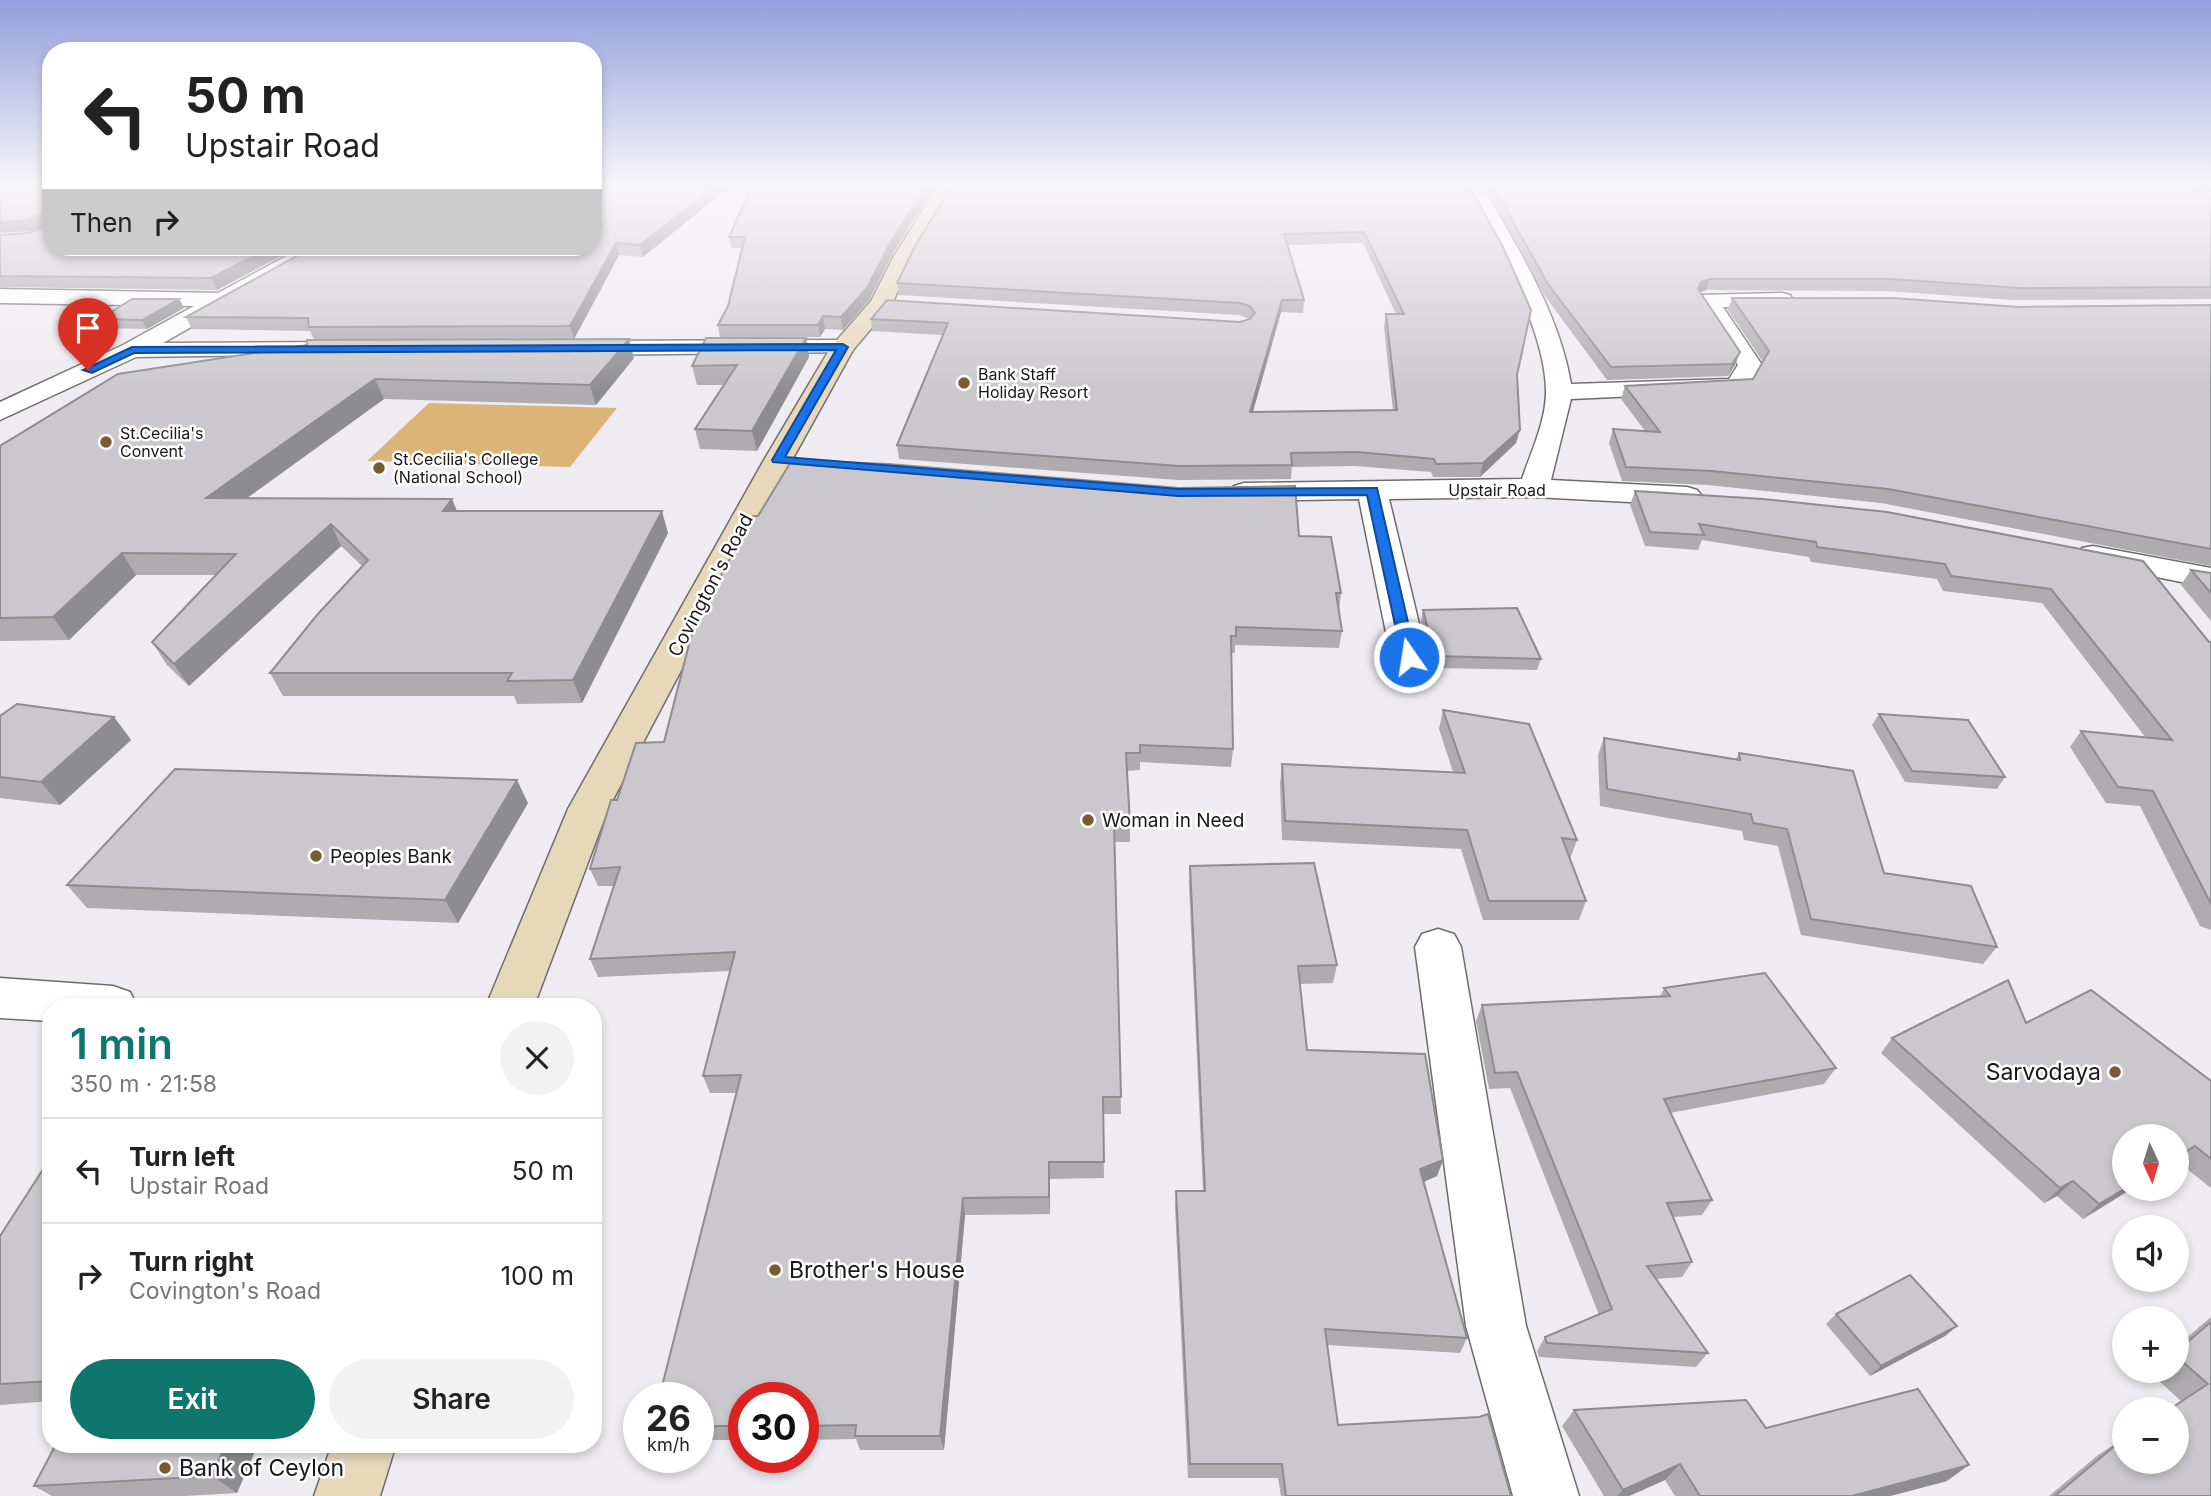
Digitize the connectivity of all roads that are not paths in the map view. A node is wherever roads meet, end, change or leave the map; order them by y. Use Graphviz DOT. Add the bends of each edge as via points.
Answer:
graph roads {
  1 [pos="905,254"];
  2 [pos="1511,254"];
  3 [pos="301,256"];
  4 [pos="0,296"];
  5 [pos="222,300"];
  6 [pos="1804,300"];
  7 [pos="843,347"];
  8 [pos="550,348"];
  9 [pos="355,349"];
  10 [pos="132,350"];
  11 [pos="1559,392"];
  12 [pos="0,412"];
  13 [pos="1534,488"];
  14 [pos="1372,491"];
  15 [pos="1220,492"];
  16 [pos="1720,499"];
  17 [pos="2065,549"];
  18 [pos="2144,564"];
  19 [pos="2211,578"];
  20 [pos="2177,606"];
  21 [pos="1409,657"];
  22 [pos="1437,947"];
  23 [pos="0,998"];
  24 [pos="513,998"];
  25 [pos="42,1001"];
  26 [pos="361,1453"];
  27 [pos="347,1496"];
  28 [pos="1546,1496"];
  1 -- 7 [label="main road, Covington's Road" via="895,304"];
  2 -- 11 [label="street" via="1549,342"];
  3 -- 5 [label="street"];
  4 -- 5 [label="street"];
  5 -- 10 [label="street"];
  6 -- 11 [label="street" via="1707,300 1750,365 1737,386"];
  7 -- 8 [label="street"];
  7 -- 24 [label="main road, Covington's Road" via="791,461 588,809"];
  9 -- 10 [label="street"];
  10 -- 12 [label="street"];
  11 -- 13 [label="street"];
  13 -- 14 [label="street, Upstair Road"];
  13 -- 16 [label="street, Upstair Road"];
  14 -- 15 [label="street, Upstair Road"];
  14 -- 21 [label="street"];
  17 -- 18 [label="street"];
  18 -- 19 [label="street"];
  18 -- 20 [label="street"];
  22 -- 28 [label="street" via="1496,1326"];
  23 -- 25 [label="street"];
  26 -- 27 [label="main road"];
}
